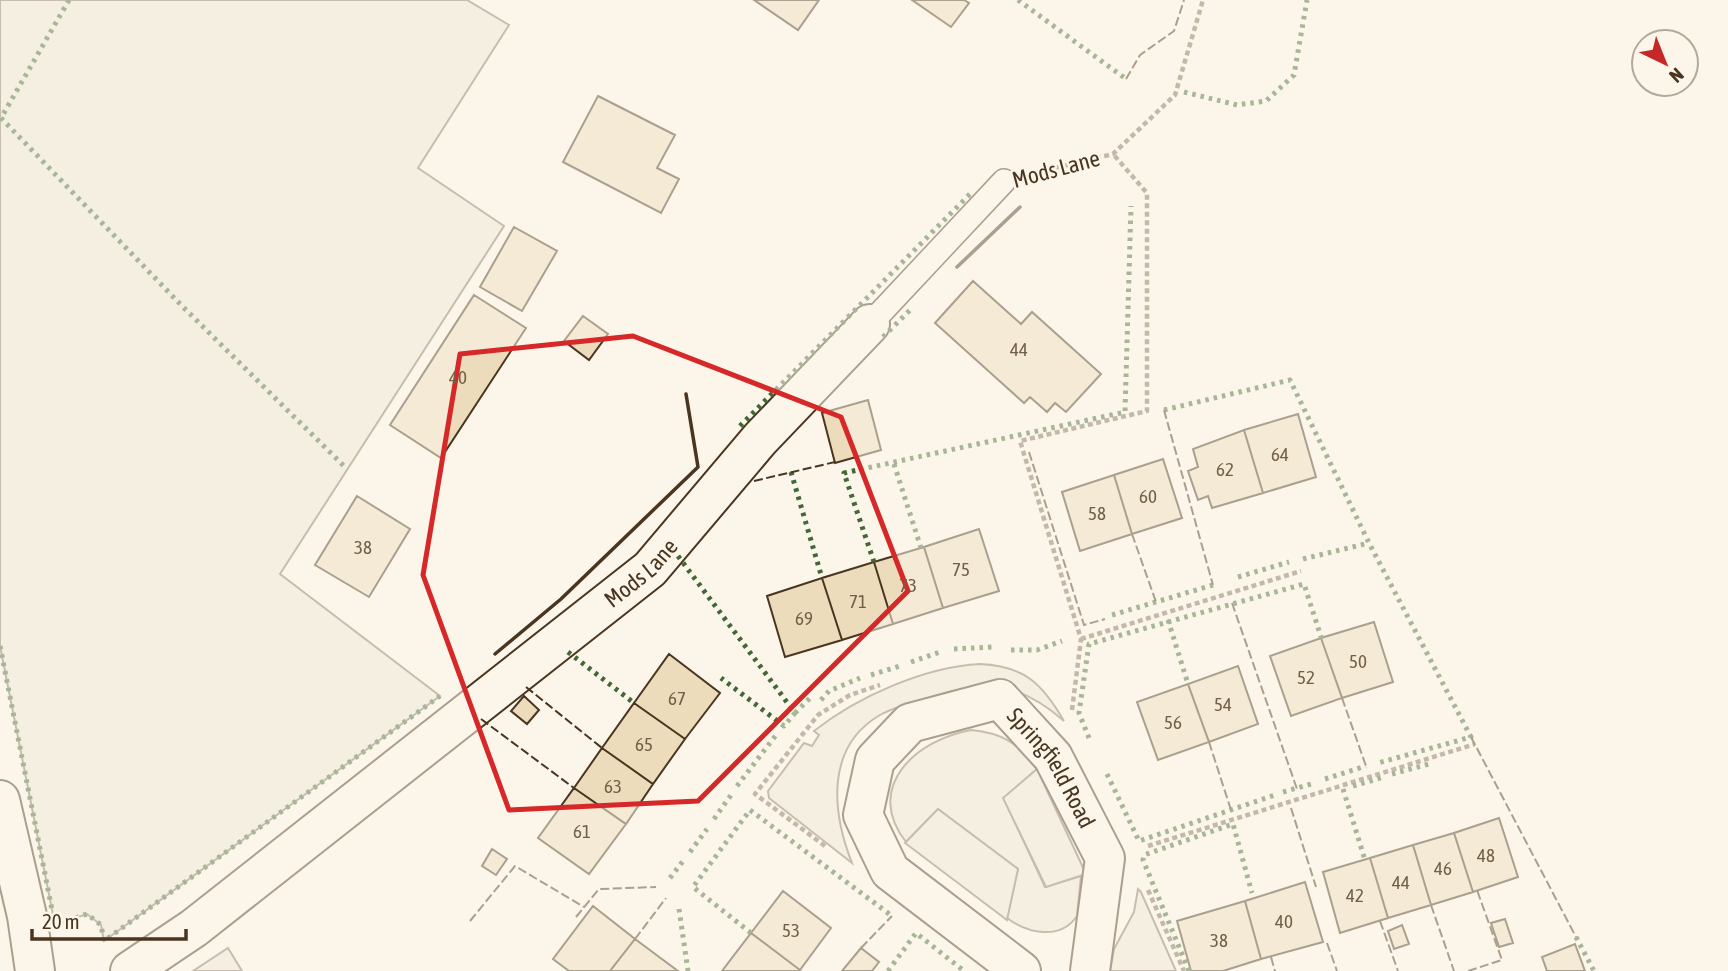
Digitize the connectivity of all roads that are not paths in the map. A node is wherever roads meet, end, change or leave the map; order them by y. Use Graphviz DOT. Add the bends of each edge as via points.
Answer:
graph roads {
  1 [pos="1004,181"];
  2 [pos="870,324"];
  3 [pos="0,800"];
  4 [pos="35,971"];
  5 [pos="130,971"];
  6 [pos="1021,971"];
  7 [pos="1090,971"];
  1 -- 2 [label="lane, Mods Lane"];
  2 -- 5 [label="street, Mods Lane" via="761,439 650,569 194,928"];
  3 -- 4 [label="street"];
  6 -- 7 [label="street, Springfield Road" via="890,871 863,815 874,760 911,723 1000,699 1052,757 1118,855"];
}
